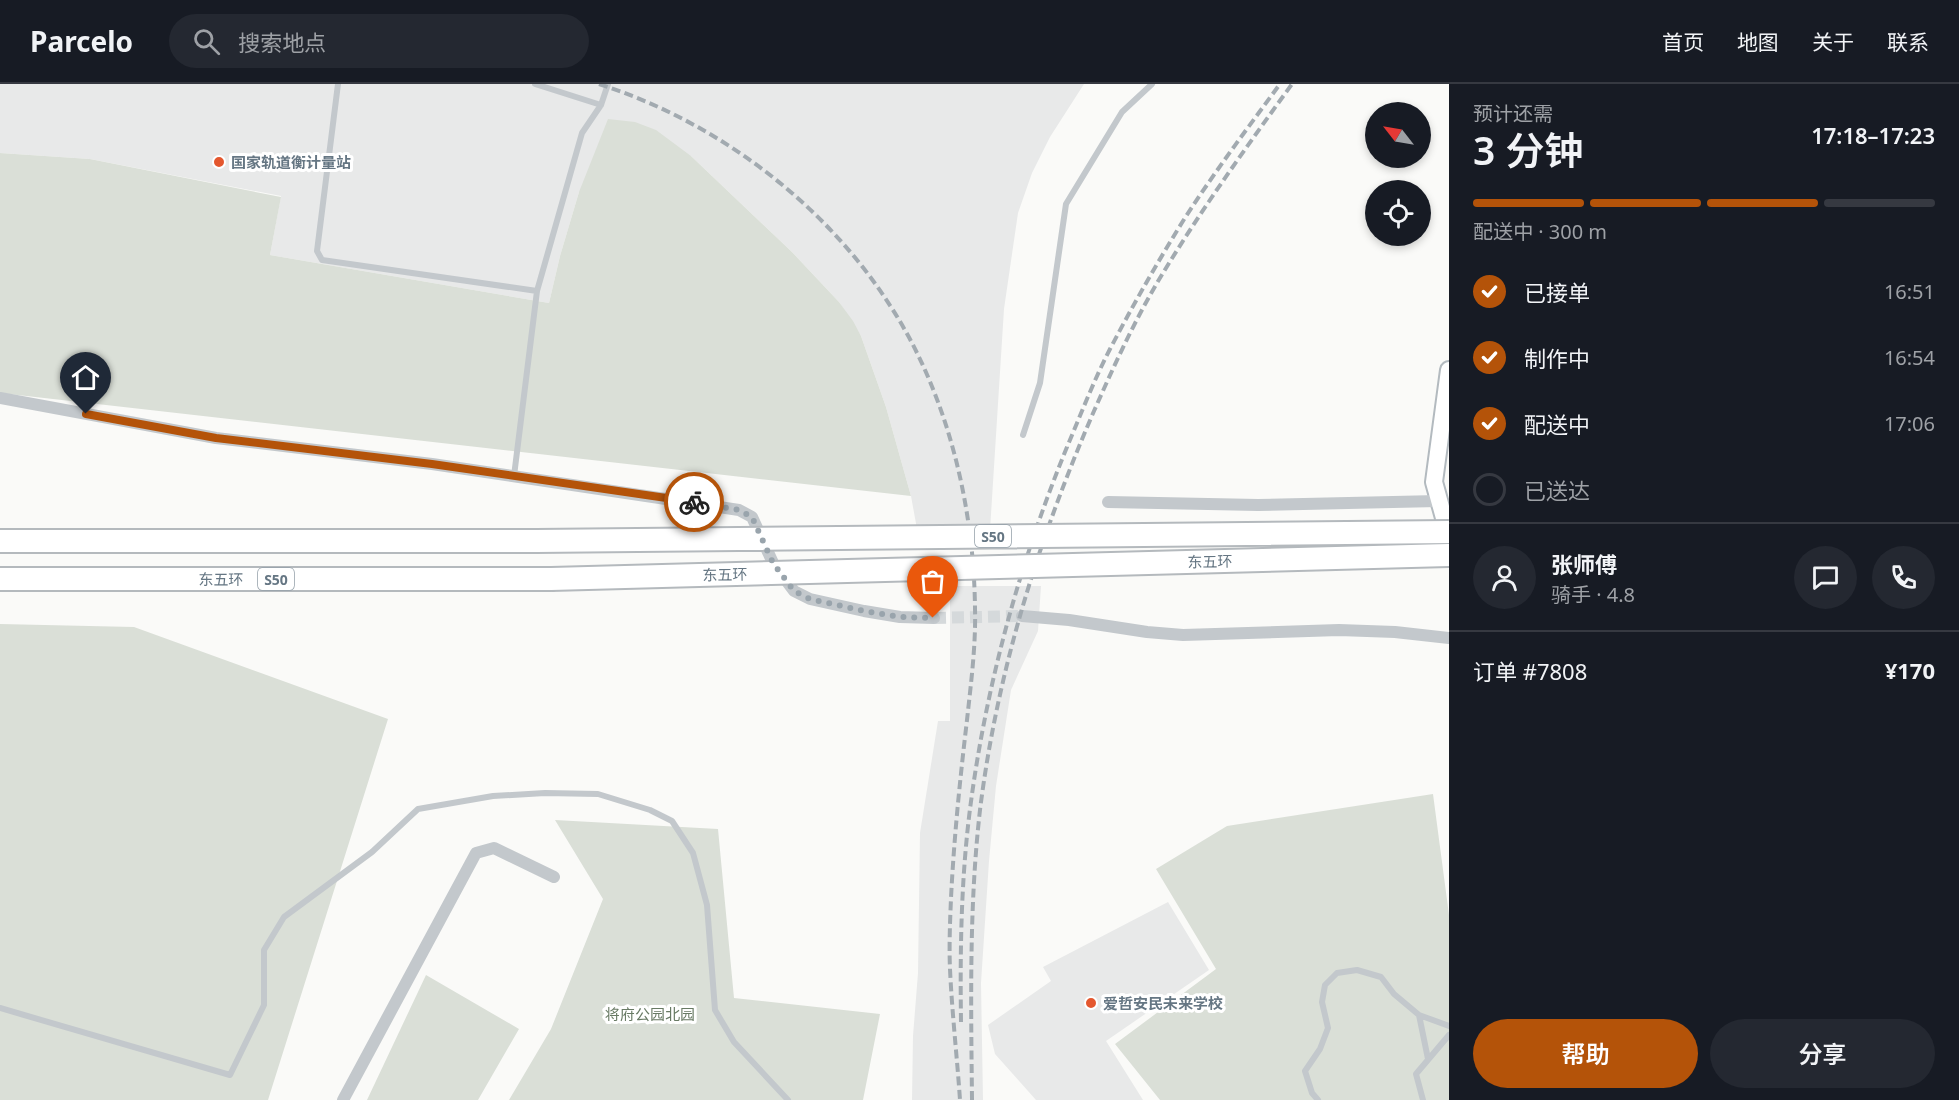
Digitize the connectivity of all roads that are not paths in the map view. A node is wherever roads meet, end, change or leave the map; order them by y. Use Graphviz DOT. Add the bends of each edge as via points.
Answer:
graph roads {
  1 [pos="338,84"];
  2 [pos="536,84"];
  3 [pos="608,84"];
  4 [pos="1152,84"];
  5 [pos="601,105"];
  6 [pos="537,291"];
  7 [pos="1449,370"];
  8 [pos="0,398"];
  9 [pos="1023,435"];
  10 [pos="514,477"];
  11 [pos="1438,501"];
  12 [pos="1108,502"];
  13 [pos="1449,532"];
  14 [pos="1449,536"];
  15 [pos="0,541"];
  16 [pos="1449,555"];
  17 [pos="0,579"];
  18 [pos="1022,616"];
  19 [pos="933,618"];
  20 [pos="1449,638"];
  21 [pos="554,877"];
  22 [pos="0,1008"];
  23 [pos="1419,1015"];
  24 [pos="1449,1026"];
  25 [pos="1449,1035"];
  26 [pos="1428,1059"];
  27 [pos="343,1100"];
  28 [pos="788,1100"];
  29 [pos="1318,1100"];
  30 [pos="1423,1100"];
  1 -- 6 [label="lane" via="317,251 322,260"];
  2 -- 5 [label="lane"];
  3 -- 5 [label="lane"];
  4 -- 9 [label="lane" via="1122,112 1066,204 1040,383"];
  5 -- 6 [label="lane" via="582,133"];
  6 -- 10 [label="lane"];
  7 -- 11 [label="street" via="1434,482"];
  8 -- 10 [label="street" via="216,438"];
  10 -- 19 [label="street" via="739,510 752,517 773,563 794,591 810,599 864,611"];
  11 -- 12 [label="street" via="1258,505"];
  11 -- 14 [label="street"];
  13 -- 15 [label="highway, 东五环 / S50, bridge" via="536,541"];
  16 -- 17 [label="highway, 东五环 / S50, bridge" via="551,579"];
  18 -- 20 [label="street" via="1183,634 1339,630"];
  21 -- 27 [label="street" via="494,848 476,853"];
  22 -- 28 [label="lane" via="230,1075 264,1005 264,950 284,917 372,852 418,809 493,796 598,794 672,821 693,853 708,905 715,1010 734,1042"];
  23 -- 24 [label="lane"];
  23 -- 26 [label="lane"];
  23 -- 29 [label="lane" via="1381,977 1357,970 1338,973 1325,985 1322,1002 1328,1028 1305,1071"];
  25 -- 26 [label="lane"];
  26 -- 30 [label="lane" via="1416,1074"];
}
